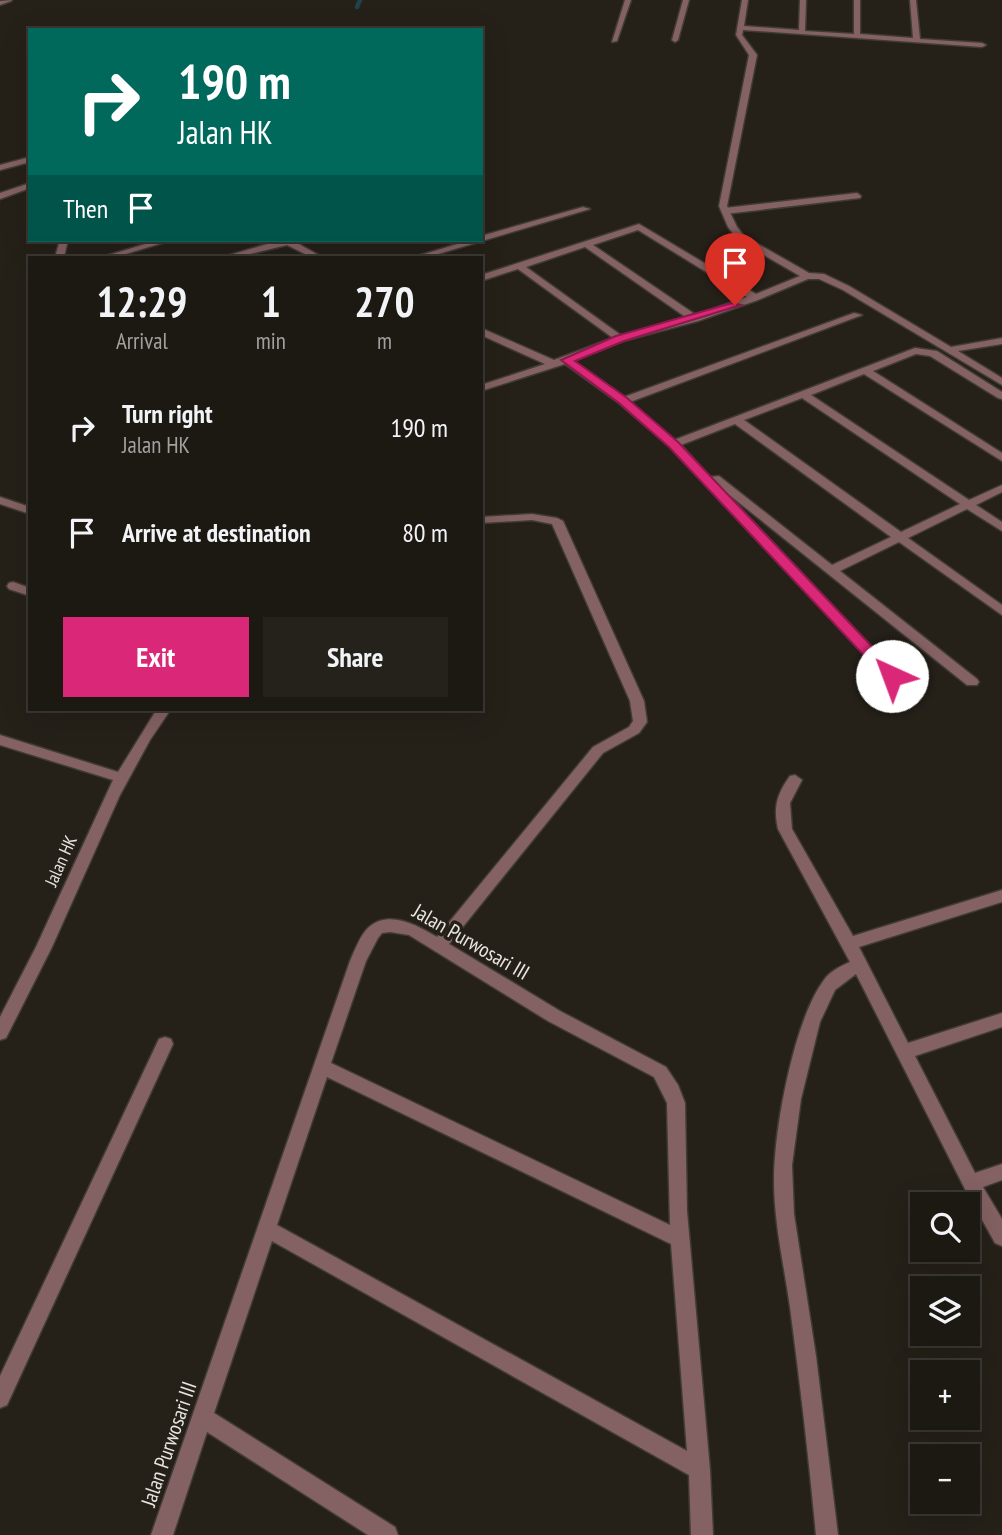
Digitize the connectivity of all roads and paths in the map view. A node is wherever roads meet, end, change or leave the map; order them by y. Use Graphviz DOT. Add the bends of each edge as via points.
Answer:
graph roads {
  1 [pos="9,0"];
  2 [pos="628,0"];
  3 [pos="686,0"];
  4 [pos="745,0"];
  5 [pos="803,0"];
  6 [pos="857,0"];
  7 [pos="912,0"];
  8 [pos="0,2"];
  9 [pos="740,28"];
  10 [pos="802,32"];
  11 [pos="857,36"];
  12 [pos="675,40"];
  13 [pos="917,40"];
  14 [pos="614,41"];
  15 [pos="982,45"];
  16 [pos="28,160"];
  17 [pos="0,168"];
  18 [pos="28,186"];
  19 [pos="0,195"];
  20 [pos="857,196"];
  21 [pos="586,209"];
  22 [pos="725,211"];
  23 [pos="483,238"];
  24 [pos="161,242"];
  25 [pos="285,242"];
  26 [pos="291,242"];
  27 [pos="470,242"];
  28 [pos="587,245"];
  29 [pos="111,256"];
  30 [pos="232,256"];
  31 [pos="315,256"];
  32 [pos="422,256"];
  33 [pos="519,266"];
  34 [pos="807,276"];
  35 [pos="483,277"];
  36 [pos="755,298"];
  37 [pos="858,316"];
  38 [pos="695,319"];
  39 [pos="483,332"];
  40 [pos="620,339"];
  41 [pos="1002,341"];
  42 [pos="949,350"];
  43 [pos="560,362"];
  44 [pos="865,370"];
  45 [pos="1002,382"];
  46 [pos="483,387"];
  47 [pos="803,394"];
  48 [pos="1002,396"];
  49 [pos="623,401"];
  50 [pos="737,420"];
  51 [pos="673,444"];
  52 [pos="1002,458"];
  53 [pos="1002,488"];
  54 [pos="0,500"];
  55 [pos="968,504"];
  56 [pos="28,510"];
  57 [pos="483,520"];
  58 [pos="1002,527"];
  59 [pos="899,536"];
  60 [pos="830,571"];
  61 [pos="13,586"];
  62 [pos="28,591"];
  63 [pos="1002,611"];
  64 [pos="892,676"];
  65 [pos="972,682"];
  66 [pos="163,711"];
  67 [pos="0,740"];
  68 [pos="122,778"];
  69 [pos="795,780"];
  70 [pos="1002,896"];
  71 [pos="849,944"];
  72 [pos="439,946"];
  73 [pos="860,965"];
  74 [pos="1002,1020"];
  75 [pos="0,1033"];
  76 [pos="165,1044"];
  77 [pos="904,1052"];
  78 [pos="322,1067"];
  79 [pos="1002,1172"];
  80 [pos="971,1183"];
  81 [pos="265,1228"];
  82 [pos="1002,1237"];
  83 [pos="679,1239"];
  84 [pos="0,1398"];
  85 [pos="202,1417"];
  86 [pos="700,1470"];
  87 [pos="162,1535"];
  88 [pos="387,1535"];
  89 [pos="702,1535"];
  90 [pos="827,1535"];
  1 -- 8 [label="street"];
  2 -- 14 [label="street"];
  3 -- 12 [label="street"];
  4 -- 9 [label="street"];
  5 -- 10 [label="street"];
  6 -- 11 [label="street"];
  7 -- 13 [label="street"];
  9 -- 10 [label="street"];
  9 -- 22 [label="street" via="739,35 753,55"];
  10 -- 11 [label="street"];
  11 -- 13 [label="street"];
  13 -- 15 [label="street"];
  16 -- 17 [label="street"];
  18 -- 19 [label="street"];
  20 -- 22 [label="street"];
  21 -- 23 [label="street"];
  22 -- 34 [label="street" via="732,230 741,238"];
  24 -- 29 [label="street"];
  25 -- 30 [label="street"];
  26 -- 31 [label="street"];
  27 -- 32 [label="street"];
  28 -- 33 [label="street"];
  28 -- 36 [label="street" via="639,227"];
  28 -- 38 [label="street"];
  33 -- 35 [label="street"];
  33 -- 40 [label="street"];
  34 -- 36 [label="street"];
  34 -- 42 [label="street" via="821,276 846,288"];
  36 -- 38 [label="street"];
  37 -- 49 [label="street"];
  38 -- 40 [label="street"];
  39 -- 43 [label="street"];
  40 -- 43 [label="street"];
  41 -- 42 [label="street"];
  42 -- 45 [label="street"];
  43 -- 46 [label="street"];
  43 -- 49 [label="street"];
  44 -- 47 [label="street"];
  44 -- 48 [label="street" via="924,351"];
  44 -- 52 [label="street"];
  47 -- 50 [label="street"];
  47 -- 55 [label="street"];
  49 -- 51 [label="street"];
  50 -- 51 [label="street"];
  50 -- 59 [label="street"];
  51 -- 60 [label="street"];
  51 -- 64 [label="street"];
  53 -- 55 [label="street"];
  54 -- 56 [label="street"];
  55 -- 58 [label="street"];
  55 -- 59 [label="street"];
  57 -- 72 [label="street" via="532,517 557,521 637,701 640,722 598,750"];
  59 -- 60 [label="street"];
  59 -- 63 [label="street"];
  60 -- 65 [label="street"];
  61 -- 62 [label="street"];
  66 -- 68 [label="street, Jalan HK" via="139,743"];
  67 -- 68 [label="street"];
  68 -- 75 [label="street, Jalan HK"];
  69 -- 71 [label="street" via="779,809 785,829"];
  70 -- 71 [label="street"];
  71 -- 73 [label="street"];
  72 -- 78 [label="street, Jalan Purwosari III" via="413,930 391,923 379,926 358,961"];
  72 -- 83 [label="street, Jalan Purwosari III" via="554,1016 660,1072 676,1103"];
  73 -- 77 [label="street"];
  73 -- 90 [label="street" via="830,983 817,1010 803,1053 783,1163 783,1203"];
  74 -- 77 [label="street"];
  76 -- 84 [label="street"];
  77 -- 80 [label="street"];
  78 -- 81 [label="street, Jalan Purwosari III"];
  78 -- 83 [label="street"];
  79 -- 80 [label="street"];
  80 -- 82 [label="street"];
  81 -- 85 [label="street, Jalan Purwosari III"];
  81 -- 86 [label="street"];
  83 -- 86 [label="street, Jalan Purwosari III"];
  85 -- 87 [label="street, Jalan Purwosari III"];
  85 -- 88 [label="street"];
  86 -- 89 [label="street, Jalan Purwosari III"];
}
